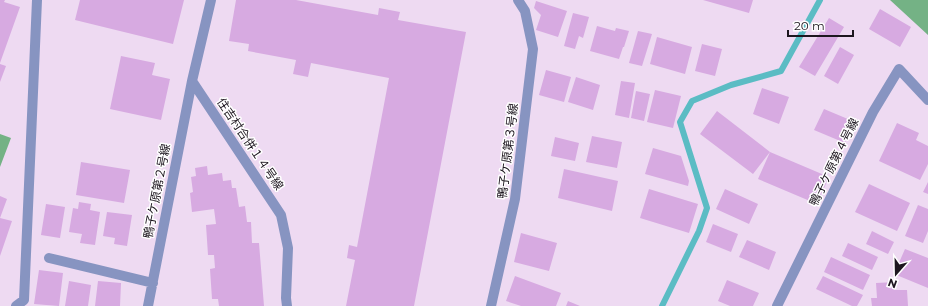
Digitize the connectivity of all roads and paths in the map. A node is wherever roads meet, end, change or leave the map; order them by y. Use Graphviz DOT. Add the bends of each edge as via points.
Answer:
graph roads {
  1 [pos="37,0"];
  2 [pos="211,0"];
  3 [pos="518,0"];
  4 [pos="192,81"];
  5 [pos="928,100"];
  6 [pos="49,258"];
  7 [pos="153,283"];
  8 [pos="16,306"];
  9 [pos="148,306"];
  10 [pos="287,306"];
  11 [pos="491,306"];
  12 [pos="777,306"];
  1 -- 8 [label="street" via="24,300"];
  2 -- 4 [label="street"];
  3 -- 11 [label="street, 鴨子ケ原第３号線" via="525,12 533,49 516,199"];
  4 -- 7 [label="street, 鴨子ケ原第２号線"];
  4 -- 10 [label="street, 住吉村合併１４号線" via="282,216 288,248"];
  5 -- 12 [label="street, 鴨子ケ原第４号線" via="899,70 873,112"];
  6 -- 7 [label="street"];
  7 -- 9 [label="street, 鴨子ケ原第２号線"];
}
